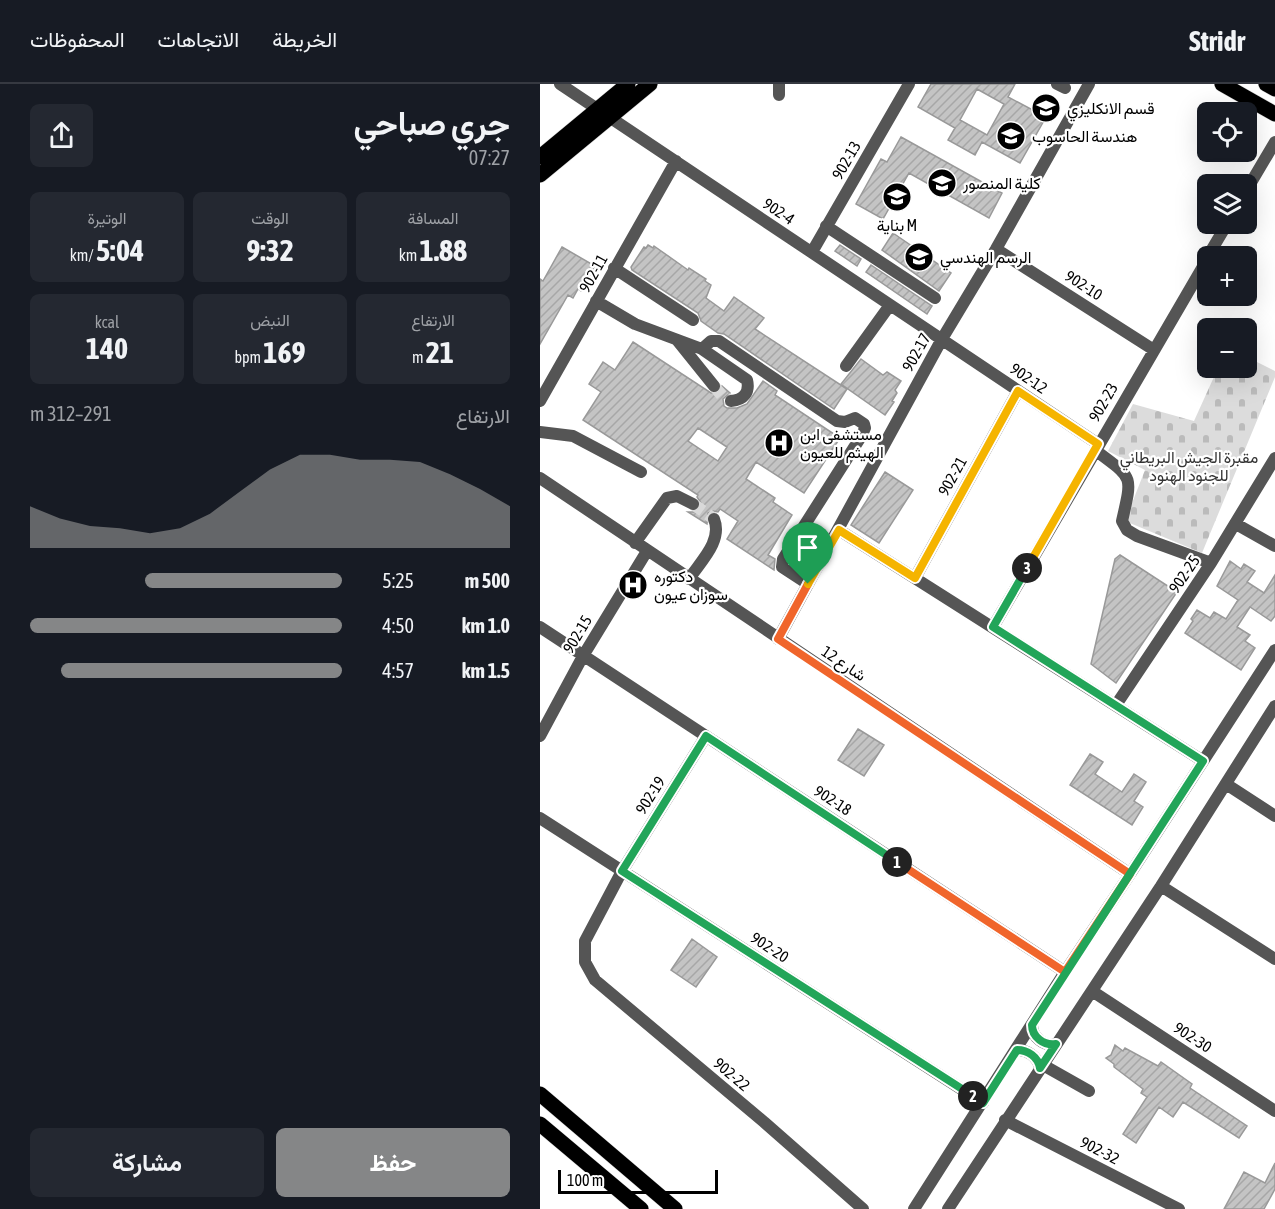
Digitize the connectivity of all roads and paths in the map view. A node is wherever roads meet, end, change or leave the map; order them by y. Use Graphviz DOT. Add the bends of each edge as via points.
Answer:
graph roads {
  1 [pos="560,84"];
  2 [pos="627,84"];
  3 [pos="650,84"];
  4 [pos="909,84"];
  5 [pos="1089,84"];
  6 [pos="1222,84"];
  7 [pos="1266,84"];
  8 [pos="1275,89"];
  9 [pos="604,114"];
  10 [pos="1275,114"];
  11 [pos="1275,142"];
  12 [pos="540,157"];
  13 [pos="676,161"];
  14 [pos="1256,174"];
  15 [pos="540,175"];
  16 [pos="826,226"];
  17 [pos="996,249"];
  18 [pos="812,252"];
  19 [pos="614,268"];
  20 [pos="1197,276"];
  21 [pos="935,298"];
  22 [pos="596,301"];
  23 [pos="890,305"];
  24 [pos="693,320"];
  25 [pos="676,338"];
  26 [pos="942,339"];
  27 [pos="702,349"];
  28 [pos="1154,350"];
  29 [pos="846,366"];
  30 [pos="714,386"];
  31 [pos="1018,391"];
  32 [pos="540,401"];
  33 [pos="731,401"];
  34 [pos="540,432"];
  35 [pos="1096,447"];
  36 [pos="1275,458"];
  37 [pos="641,472"];
  38 [pos="540,478"];
  39 [pos="693,504"];
  40 [pos="714,519"];
  41 [pos="1236,524"];
  42 [pos="839,530"];
  43 [pos="635,543"];
  44 [pos="1275,546"];
  45 [pos="647,551"];
  46 [pos="1211,563"];
  47 [pos="915,578"];
  48 [pos="689,579"];
  49 [pos="808,584"];
  50 [pos="540,627"];
  51 [pos="993,627"];
  52 [pos="778,639"];
  53 [pos="1275,651"];
  54 [pos="583,656"];
  55 [pos="1116,705"];
  56 [pos="1275,706"];
  57 [pos="540,736"];
  58 [pos="706,736"];
  59 [pos="1203,761"];
  60 [pos="1226,784"];
  61 [pos="1275,816"];
  62 [pos="540,818"];
  63 [pos="622,871"];
  64 [pos="1130,874"];
  65 [pos="1161,886"];
  66 [pos="1275,959"];
  67 [pos="585,962"];
  68 [pos="1065,972"];
  69 [pos="1092,991"];
  70 [pos="1032,1025"];
  71 [pos="1056,1044"];
  72 [pos="1016,1050"];
  73 [pos="1041,1066"];
  74 [pos="1089,1091"];
  75 [pos="540,1094"];
  76 [pos="983,1103"];
  77 [pos="1275,1112"];
  78 [pos="1005,1120"];
  79 [pos="540,1124"];
  80 [pos="641,1209"];
  81 [pos="675,1209"];
  82 [pos="863,1209"];
  83 [pos="914,1209"];
  84 [pos="948,1209"];
  85 [pos="1179,1209"];
  1 -- 9 [label="street, 902-4"];
  2 -- 9 [label="main road"];
  3 -- 9 [label="main road"];
  4 -- 16 [label="street, 902-13"];
  5 -- 17 [label="street, 902-17"];
  6 -- 10 [label="main road"];
  7 -- 8 [label="main road"];
  9 -- 12 [label="main road"];
  9 -- 13 [label="street, 902-4"];
  9 -- 15 [label="main road"];
  11 -- 14 [label="street"];
  13 -- 18 [label="street, 902-4"];
  13 -- 19 [label="street, 902-11"];
  16 -- 18 [label="street, 902-13"];
  16 -- 21 [label="street"];
  17 -- 26 [label="street, 902-17"];
  17 -- 28 [label="street, 902-10"];
  18 -- 23 [label="street, 902-4"];
  19 -- 22 [label="street, 902-11"];
  19 -- 24 [label="street"];
  20 -- 28 [label="street, 902-23"];
  22 -- 25 [label="street" via="634,324"];
  22 -- 32 [label="street, 902-11"];
  23 -- 26 [label="street, 902-4"];
  23 -- 29 [label="street"];
  25 -- 27 [label="street"];
  25 -- 30 [label="street"];
  26 -- 31 [label="street, 902-12"];
  26 -- 42 [label="street, 902-17"];
  27 -- 33 [label="street" via="747,380 744,397"];
  27 -- 49 [label="street" via="711,341 719,341 837,421 855,418 864,424 862,435 783,559 782,567"];
  28 -- 35 [label="street, 902-23"];
  31 -- 35 [label="street, 902-12"];
  31 -- 47 [label="street, 902-21"];
  34 -- 37 [label="street" via="573,436"];
  35 -- 46 [label="street, 902-12" via="1128,479 1130,490 1122,521 1127,530"];
  35 -- 51 [label="street, 902-23"];
  36 -- 41 [label="street, 902-25"];
  38 -- 43 [label="street, شارع 12"];
  39 -- 43 [label="street" via="676,496 667,498"];
  40 -- 48 [label="street" via="714,542"];
  41 -- 44 [label="street"];
  41 -- 46 [label="street, 902-25"];
  42 -- 47 [label="street"];
  42 -- 49 [label="street, 902-17"];
  43 -- 45 [label="street, شارع 12"];
  45 -- 48 [label="street, شارع 12"];
  45 -- 54 [label="street, 902-15"];
  46 -- 55 [label="street, 902-25"];
  47 -- 51 [label="street"];
  48 -- 52 [label="street, شارع 12"];
  49 -- 52 [label="street, 902-17"];
  50 -- 54 [label="street, 902-18"];
  51 -- 55 [label="street"];
  52 -- 64 [label="street, شارع 12"];
  53 -- 59 [label="street"];
  54 -- 57 [label="street, 902-15"];
  54 -- 58 [label="street, 902-18"];
  55 -- 59 [label="street"];
  56 -- 60 [label="street"];
  58 -- 63 [label="street, 902-19"];
  58 -- 68 [label="street, 902-18"];
  59 -- 64 [label="street"];
  60 -- 61 [label="street"];
  60 -- 65 [label="street"];
  62 -- 63 [label="street, 902-20"];
  63 -- 67 [label="street, 902-19" via="585,941"];
  63 -- 76 [label="street, 902-20"];
  64 -- 68 [label="street"];
  65 -- 66 [label="street"];
  65 -- 69 [label="street"];
  67 -- 82 [label="street, 902-22" via="595,980"];
  68 -- 70 [label="street"];
  69 -- 71 [label="street"];
  69 -- 77 [label="street, 902-30"];
  70 -- 71 [label="street" via="1038,1039 1048,1045"];
  70 -- 72 [label="street"];
  71 -- 73 [label="street"];
  72 -- 73 [label="street" via="1031,1054"];
  72 -- 76 [label="street"];
  73 -- 74 [label="street"];
  73 -- 78 [label="street"];
  75 -- 81 [label="main road"];
  76 -- 83 [label="street"];
  78 -- 84 [label="street"];
  78 -- 85 [label="street, 902-32"];
  79 -- 80 [label="main road"];
}
